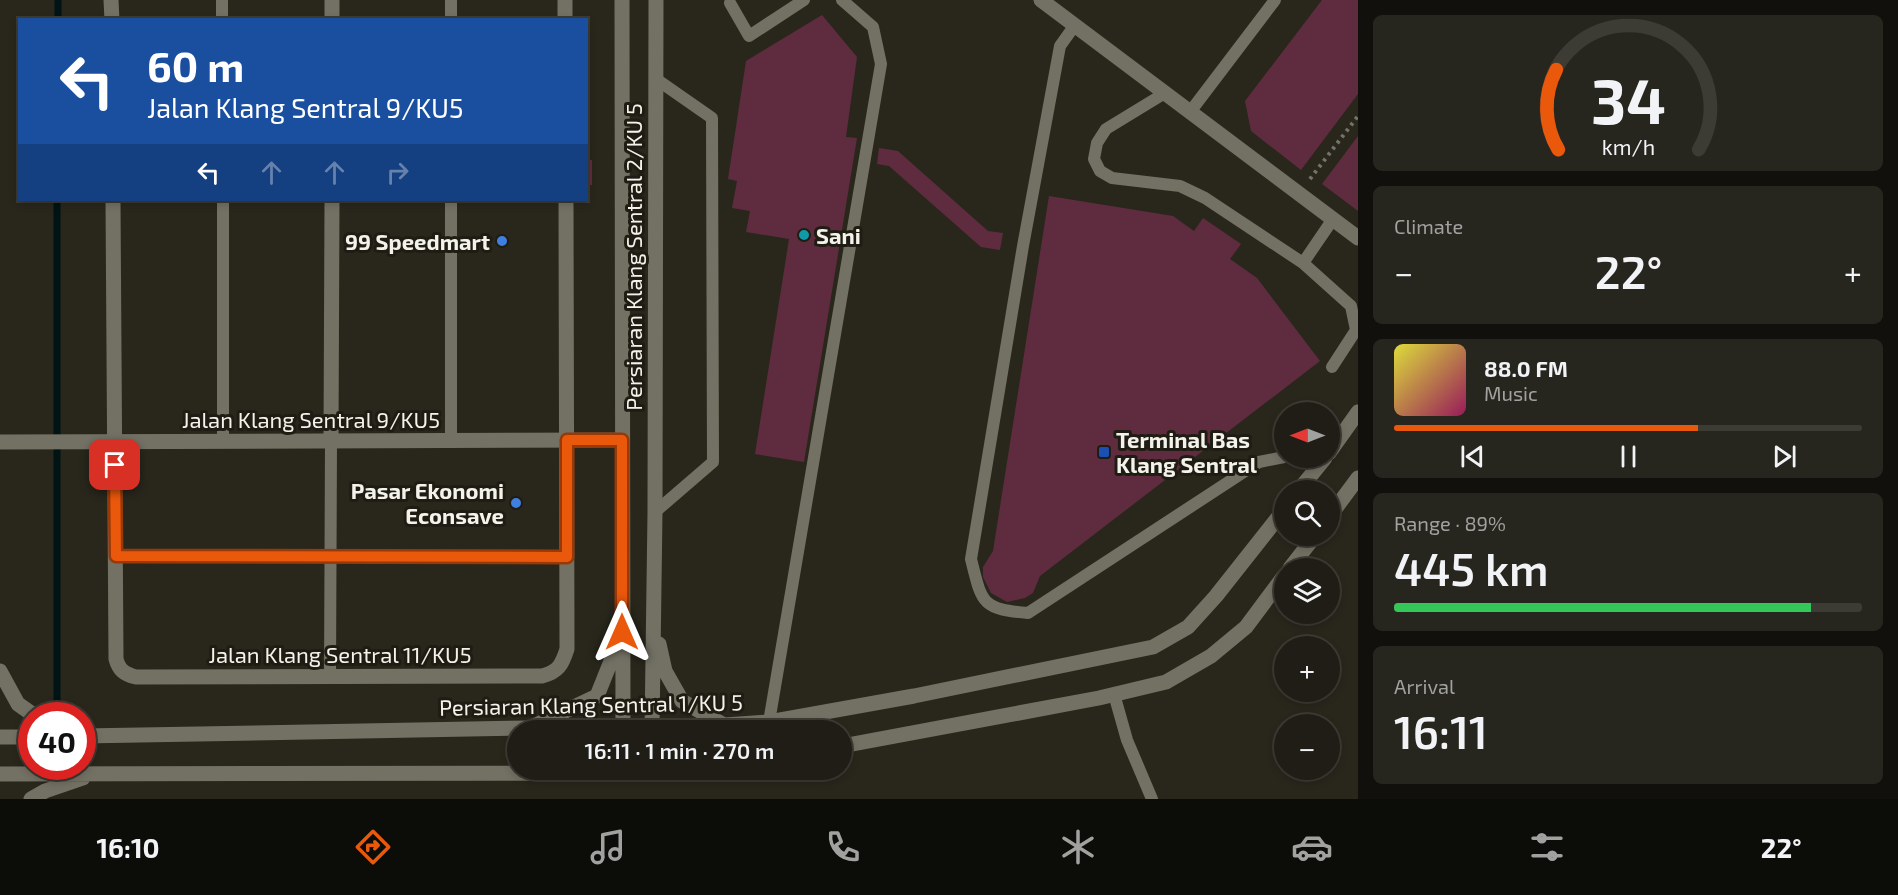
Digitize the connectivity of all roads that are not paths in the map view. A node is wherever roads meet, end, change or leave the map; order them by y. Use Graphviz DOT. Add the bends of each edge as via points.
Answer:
graph roads {
  1 [pos="111,0"];
  2 [pos="222,0"];
  3 [pos="332,0"];
  4 [pos="451,0"];
  5 [pos="565,0"];
  6 [pos="622,0"];
  7 [pos="656,0"];
  8 [pos="804,0"];
  9 [pos="842,0"];
  10 [pos="1041,0"];
  11 [pos="1275,0"];
  12 [pos="732,1"];
  13 [pos="112,18"];
  14 [pos="222,18"];
  15 [pos="332,18"];
  16 [pos="451,18"];
  17 [pos="565,18"];
  18 [pos="1070,22"];
  19 [pos="656,79"];
  20 [pos="1166,93"];
  21 [pos="1190,112"];
  22 [pos="113,201"];
  23 [pos="223,201"];
  24 [pos="332,201"];
  25 [pos="451,201"];
  26 [pos="566,201"];
  27 [pos="1333,219"];
  28 [pos="1358,238"];
  29 [pos="1303,263"];
  30 [pos="1332,367"];
  31 [pos="1358,412"];
  32 [pos="1340,436"];
  33 [pos="567,440"];
  34 [pos="622,440"];
  35 [pos="223,441"];
  36 [pos="331,441"];
  37 [pos="451,441"];
  38 [pos="0,442"];
  39 [pos="115,442"];
  40 [pos="1274,460"];
  41 [pos="1316,468"];
  42 [pos="1358,478"];
  43 [pos="1307,480"];
  44 [pos="1340,502"];
  45 [pos="655,512"];
  46 [pos="1274,523"];
  47 [pos="1307,546"];
  48 [pos="116,556"];
  49 [pos="331,556"];
  50 [pos="567,557"];
  51 [pos="1298,558"];
  52 [pos="1274,589"];
  53 [pos="654,621"];
  54 [pos="622,632"];
  55 [pos="0,671"];
  56 [pos="330,676"];
  57 [pos="1114,694"];
  58 [pos="18,704"];
  59 [pos="546,720"];
  60 [pos="623,720"];
  61 [pos="652,720"];
  62 [pos="715,720"];
  63 [pos="769,720"];
  64 [pos="780,720"];
  65 [pos="507,728"];
  66 [pos="96,735"];
  67 [pos="18,737"];
  68 [pos="0,738"];
  69 [pos="852,744"];
  70 [pos="507,771"];
  71 [pos="0,774"];
  72 [pos="18,774"];
  73 [pos="96,774"];
  74 [pos="77,780"];
  75 [pos="31,799"];
  76 [pos="1152,799"];
  1 -- 13 [label="street"];
  2 -- 14 [label="lane"];
  3 -- 15 [label="street"];
  4 -- 16 [label="lane"];
  5 -- 17 [label="street"];
  6 -- 34 [label="street, Persiaran Klang Sentral 2/KU 5"];
  7 -- 19 [label="street, Persiaran Klang Sentral 2/KU 5"];
  8 -- 12 [label="lane" via="749,36"];
  9 -- 63 [label="lane" via="873,27 881,64"];
  10 -- 18 [label="street"];
  11 -- 21 [label="lane"];
  18 -- 20 [label="street"];
  18 -- 40 [label="lane" via="1060,46 971,559 980,595 996,610 1028,613 1259,462"];
  19 -- 45 [label="street, Persiaran Klang Sentral 2/KU 5"];
  19 -- 45 [label="lane" via="712,118 713,462"];
  20 -- 21 [label="street"];
  20 -- 29 [label="lane" via="1106,129 1096,143 1094,159 1100,171 1112,178 1180,186 1205,198"];
  21 -- 27 [label="street"];
  22 -- 39 [label="street, Jalan Klang Sentral 11/KU5"];
  23 -- 35 [label="lane"];
  24 -- 36 [label="street"];
  25 -- 37 [label="lane"];
  26 -- 33 [label="street, Jalan Klang Sentral 11/KU5"];
  27 -- 28 [label="street"];
  27 -- 29 [label="lane"];
  29 -- 30 [label="lane" via="1352,306 1356,330"];
  31 -- 32 [label="street"];
  33 -- 34 [label="street, Jalan Klang Sentral 9/KU5"];
  33 -- 37 [label="street, Jalan Klang Sentral 9/KU5"];
  33 -- 50 [label="street, Jalan Klang Sentral 11/KU5"];
  34 -- 54 [label="street, Persiaran Klang Sentral 2/KU 5"];
  35 -- 36 [label="street, Jalan Klang Sentral 9/KU5"];
  35 -- 39 [label="street, Jalan Klang Sentral 9/KU5"];
  36 -- 37 [label="street, Jalan Klang Sentral 9/KU5"];
  36 -- 49 [label="lane"];
  38 -- 39 [label="street, Jalan Klang Sentral 9/KU5"];
  39 -- 48 [label="street, Jalan Klang Sentral 11/KU5"];
  41 -- 43 [label="street"];
  42 -- 44 [label="street"];
  45 -- 53 [label="street, Persiaran Klang Sentral 2/KU 5"];
  46 -- 64 [label="street, Persiaran Klang Sentral 1/KU 5" via="1188,627 1153,647"];
  47 -- 51 [label="street"];
  48 -- 49 [label="lane"];
  48 -- 56 [label="street, Jalan Klang Sentral 11/KU5" via="116,658 126,674"];
  49 -- 50 [label="lane"];
  49 -- 56 [label="lane"];
  50 -- 56 [label="street, Jalan Klang Sentral 11/KU5" via="567,649 555,673"];
  52 -- 57 [label="street" via="1246,627 1211,656 1166,682"];
  53 -- 61 [label="street, Persiaran Klang Sentral 2/KU 5"];
  53 -- 62 [label="street" via="665,671 682,701"];
  54 -- 59 [label="street" via="597,696"];
  54 -- 60 [label="street, Persiaran Klang Sentral 2/KU 5"];
  55 -- 58 [label="street"];
  57 -- 69 [label="street"];
  57 -- 76 [label="lane" via="1127,740"];
  65 -- 66 [label="street, Persiaran Klang Sentral 1/KU 5"];
  67 -- 68 [label="street"];
  70 -- 73 [label="street"];
  71 -- 72 [label="street"];
  74 -- 75 [label="street"];
}
